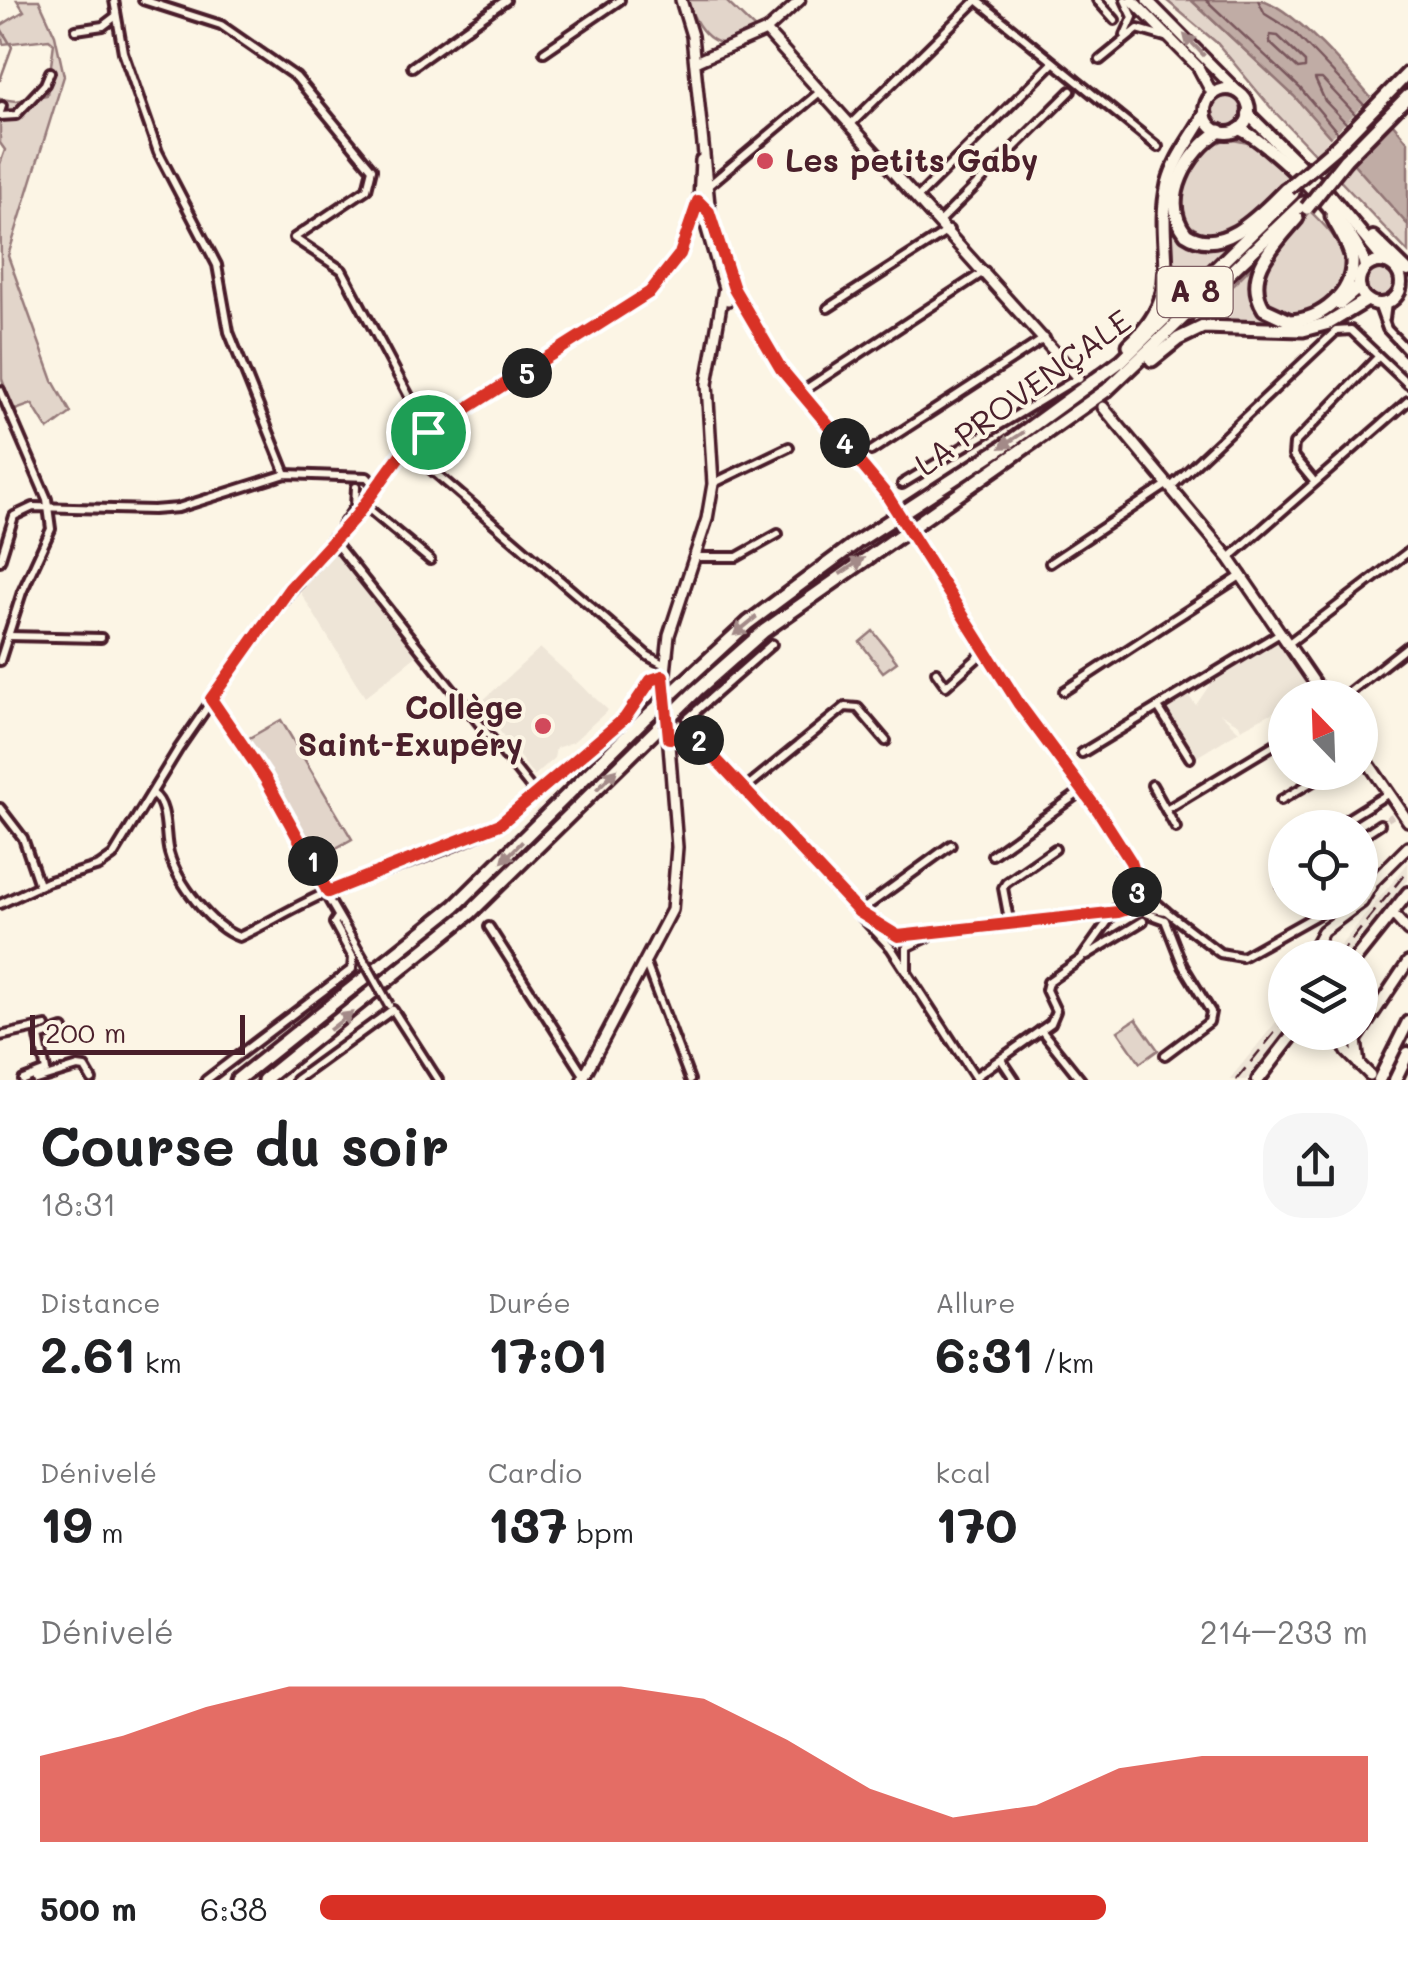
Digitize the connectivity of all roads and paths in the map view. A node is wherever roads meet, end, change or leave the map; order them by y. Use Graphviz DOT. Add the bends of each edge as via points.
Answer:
graph roads {
  1 [pos="115,0"];
  2 [pos="143,0"];
  3 [pos="484,0"];
  4 [pos="506,0"];
  5 [pos="620,0"];
  6 [pos="681,0"];
  7 [pos="977,0"];
  8 [pos="1097,0"];
  9 [pos="1128,0"];
  10 [pos="1147,0"];
  11 [pos="793,2"];
  12 [pos="491,11"];
  13 [pos="117,15"];
  14 [pos="1115,20"];
  15 [pos="76,30"];
  16 [pos="766,31"];
  17 [pos="1170,38"];
  18 [pos="1123,39"];
  19 [pos="544,52"];
  20 [pos="1100,60"];
  21 [pos="696,62"];
  22 [pos="1052,62"];
  23 [pos="412,67"];
  24 [pos="50,72"];
  25 [pos="1408,73"];
  26 [pos="822,90"];
  27 [pos="1071,91"];
  28 [pos="1238,92"];
  29 [pos="1212,95"];
  30 [pos="1408,96"];
  31 [pos="1,111"];
  32 [pos="1205,114"];
  33 [pos="1248,114"];
  34 [pos="852,123"];
  35 [pos="1239,129"];
  36 [pos="1220,131"];
  37 [pos="1158,147"];
  38 [pos="701,160"];
  39 [pos="706,188"];
  40 [pos="918,197"];
  41 [pos="1298,198"];
  42 [pos="698,201"];
  43 [pos="709,212"];
  44 [pos="1332,216"];
  45 [pos="940,221"];
  46 [pos="1356,224"];
  47 [pos="949,230"];
  48 [pos="1386,263"];
  49 [pos="1366,267"];
  50 [pos="985,270"];
  51 [pos="1408,271"];
  52 [pos="1359,287"];
  53 [pos="1404,288"];
  54 [pos="729,294"];
  55 [pos="1382,301"];
  56 [pos="1408,302"];
  57 [pos="828,308"];
  58 [pos="1325,312"];
  59 [pos="1044,338"];
  60 [pos="1408,351"];
  61 [pos="1378,357"];
  62 [pos="1078,378"];
  63 [pos="1092,384"];
  64 [pos="1408,384"];
  65 [pos="0,390"];
  66 [pos="1107,390"];
  67 [pos="800,394"];
  68 [pos="1408,401"];
  69 [pos="1103,407"];
  70 [pos="428,432"];
  71 [pos="789,446"];
  72 [pos="871,451"];
  73 [pos="398,458"];
  74 [pos="392,466"];
  75 [pos="427,467"];
  76 [pos="286,474"];
  77 [pos="338,477"];
  78 [pos="367,478"];
  79 [pos="1312,479"];
  80 [pos="713,484"];
  81 [pos="902,484"];
  82 [pos="1170,485"];
  83 [pos="376,487"];
  84 [pos="357,490"];
  85 [pos="366,501"];
  86 [pos="48,506"];
  87 [pos="778,534"];
  88 [pos="332,539"];
  89 [pos="1408,552"];
  90 [pos="695,557"];
  91 [pos="1229,558"];
  92 [pos="0,560"];
  93 [pos="430,560"];
  94 [pos="1050,563"];
  95 [pos="1242,575"];
  96 [pos="1281,632"];
  97 [pos="12,636"];
  98 [pos="101,638"];
  99 [pos="1289,643"];
  100 [pos="772,644"];
  101 [pos="1408,646"];
  102 [pos="985,652"];
  103 [pos="0,661"];
  104 [pos="663,664"];
  105 [pos="936,672"];
  106 [pos="663,679"];
  107 [pos="1313,680"];
  108 [pos="1365,680"];
  109 [pos="1064,691"];
  110 [pos="211,699"];
  111 [pos="1158,706"];
  112 [pos="669,735"];
  113 [pos="688,736"];
  114 [pos="886,741"];
  115 [pos="1268,748"];
  116 [pos="1082,753"];
  117 [pos="1190,758"];
  118 [pos="1378,777"];
  119 [pos="1152,786"];
  120 [pos="743,790"];
  121 [pos="1083,790"];
  122 [pos="1298,790"];
  123 [pos="534,792"];
  124 [pos="1389,793"];
  125 [pos="152,794"];
  126 [pos="1281,800"];
  127 [pos="0,808"];
  128 [pos="1166,810"];
  129 [pos="1362,810"];
  130 [pos="1403,813"];
  131 [pos="1176,828"];
  132 [pos="950,845"];
  133 [pos="1408,847"];
  134 [pos="1055,849"];
  135 [pos="992,855"];
  136 [pos="1131,862"];
  137 [pos="1378,876"];
  138 [pos="39,885"];
  139 [pos="326,893"];
  140 [pos="1135,894"];
  141 [pos="1149,895"];
  142 [pos="1405,900"];
  143 [pos="0,904"];
  144 [pos="1143,906"];
  145 [pos="859,912"];
  146 [pos="1167,912"];
  147 [pos="1112,913"];
  148 [pos="1392,913"];
  149 [pos="338,917"];
  150 [pos="1307,920"];
  151 [pos="1338,920"];
  152 [pos="1143,921"];
  153 [pos="1010,925"];
  154 [pos="490,927"];
  155 [pos="1408,931"];
  156 [pos="933,934"];
  157 [pos="899,936"];
  158 [pos="1318,940"];
  159 [pos="1370,940"];
  160 [pos="907,948"];
  161 [pos="892,950"];
  162 [pos="1082,959"];
  163 [pos="1408,963"];
  164 [pos="643,968"];
  165 [pos="907,972"];
  166 [pos="1380,1004"];
  167 [pos="1378,1007"];
  168 [pos="391,1008"];
  169 [pos="1408,1022"];
  170 [pos="46,1026"];
  171 [pos="64,1029"];
  172 [pos="1041,1030"];
  173 [pos="0,1036"];
  174 [pos="1281,1050"];
  175 [pos="1349,1050"];
  176 [pos="1355,1050"];
  177 [pos="1408,1053"];
  178 [pos="1166,1054"];
  179 [pos="1001,1059"];
  180 [pos="1360,1065"];
  181 [pos="583,1077"];
  182 [pos="1375,1077"];
  183 [pos="976,1078"];
  184 [pos="23,1080"];
  185 [pos="36,1080"];
  186 [pos="92,1080"];
  187 [pos="206,1080"];
  188 [pos="237,1080"];
  189 [pos="264,1080"];
  190 [pos="296,1080"];
  191 [pos="438,1080"];
  192 [pos="690,1080"];
  193 [pos="1015,1080"];
  194 [pos="1082,1080"];
  195 [pos="1258,1080"];
  196 [pos="1394,1080"];
  1 -- 13 [label="street"];
  2 -- 70 [label="street" via="220,24 295,79 373,176 356,199 294,238 342,270"];
  3 -- 12 [label="street"];
  4 -- 12 [label="street"];
  5 -- 19 [label="street"];
  6 -- 21 [label="main road"];
  7 -- 22 [label="street"];
  7 -- 34 [label="street"];
  8 -- 14 [label="street"];
  9 -- 17 [label="main road"];
  9 -- 18 [label="street" via="1132,17"];
  28 -- 10 [label="main road, one-way"];
  11 -- 16 [label="street"];
  12 -- 23 [label="street"];
  13 -- 15 [label="street" via="103,26"];
  13 -- 76 [label="street" via="158,152 217,265 229,332"];
  16 -- 21 [label="main road"];
  16 -- 26 [label="main road"];
  17 -- 18 [label="street" via="1145,28"];
  17 -- 29 [label="main road" via="1207,78"];
  18 -- 20 [label="street"];
  21 -- 38 [label="main road"];
  22 -- 37 [label="street"];
  22 -- 40 [label="street"];
  24 -- 31 [label="street" via="16,116"];
  25 -- 41 [label="highway, bridge" via="1336,147"];
  26 -- 34 [label="main road"];
  26 -- 39 [label="street"];
  27 -- 45 [label="street"];
  28 -- 29 [label="main road"];
  28 -- 33 [label="main road"];
  29 -- 32 [label="main road"];
  30 -- 41 [label="highway, bridge"];
  32 -- 36 [label="main road"];
  32 -- 63 [label="highway" via="1168,183 1169,270 1161,304"];
  33 -- 35 [label="main road"];
  33 -- 46 [label="main road"];
  34 -- 40 [label="main road"];
  35 -- 36 [label="main road"];
  35 -- 44 [label="main road" via="1272,150"];
  36 -- 41 [label="highway" via="1192,155 1178,190 1176,214 1191,238 1226,237"];
  38 -- 39 [label="main road"];
  38 -- 42 [label="main road"];
  39 -- 42 [label="street"];
  39 -- 43 [label="main road"];
  40 -- 45 [label="main road"];
  41 -- 58 [label="highway" via="1256,289 1264,309 1281,320"];
  41 -- 63 [label="highway, LA PROVENÇALE / A 8"];
  41 -- 66 [label="highway, LA PROVENÇALE / A 8"];
  42 -- 43 [label="street"];
  42 -- 54 [label="main road"];
  42 -- 70 [label="street" via="680,254 650,292"];
  43 -- 54 [label="main road"];
  44 -- 49 [label="main road" via="1362,250"];
  44 -- 58 [label="highway" via="1352,264 1346,287"];
  45 -- 47 [label="main road"];
  46 -- 48 [label="main road"];
  46 -- 51 [label="main road"];
  47 -- 50 [label="main road"];
  47 -- 57 [label="street"];
  48 -- 49 [label="main road"];
  48 -- 53 [label="main road"];
  49 -- 52 [label="main road"];
  50 -- 59 [label="main road"];
  50 -- 67 [label="street"];
  52 -- 55 [label="main road"];
  52 -- 58 [label="highway"];
  53 -- 55 [label="main road"];
  54 -- 67 [label="street"];
  54 -- 80 [label="main road" via="707,384"];
  55 -- 56 [label="main road"];
  55 -- 60 [label="street" via="1385,325"];
  55 -- 66 [label="highway" via="1302,330 1195,330"];
  59 -- 62 [label="main road"];
  59 -- 72 [label="street"];
  61 -- 64 [label="street"];
  61 -- 79 [label="street" via="1294,444 1293,456"];
  61 -- 82 [label="street" via="1352,330 1336,332"];
  62 -- 81 [label="street"];
  63 -- 188 [label="highway, LA PROVENÇALE / A 8, one-way" via="748,623 455,906"];
  65 -- 86 [label="street"];
  189 -- 66 [label="highway, LA PROVENÇALE / A 8, one-way" via="470,913 764,631"];
  67 -- 102 [label="street, bridge" via="893,504"];
  68 -- 91 [label="street"];
  69 -- 82 [label="main road"];
  70 -- 73 [label="street"];
  70 -- 75 [label="street"];
  71 -- 80 [label="street"];
  73 -- 74 [label="street"];
  73 -- 75 [label="street" via="413,455"];
  74 -- 78 [label="street"];
  74 -- 83 [label="street"];
  75 -- 104 [label="street"];
  76 -- 77 [label="street"];
  76 -- 86 [label="street" via="178,508"];
  77 -- 78 [label="street"];
  77 -- 84 [label="street"];
  78 -- 83 [label="street"];
  78 -- 84 [label="street"];
  80 -- 90 [label="main road"];
  82 -- 91 [label="main road"];
  82 -- 94 [label="street"];
  83 -- 85 [label="street"];
  84 -- 85 [label="street"];
  84 -- 88 [label="street" via="355,507"];
  85 -- 88 [label="street"];
  85 -- 93 [label="street"];
  86 -- 92 [label="street" via="14,516"];
  86 -- 97 [label="street" via="49,541 28,578"];
  87 -- 90 [label="street" via="737,556"];
  88 -- 110 [label="street"];
  88 -- 123 [label="street"];
  89 -- 99 [label="street"];
  90 -- 104 [label="main road"];
  91 -- 95 [label="main road"];
  95 -- 96 [label="main road"];
  95 -- 109 [label="street"];
  96 -- 99 [label="main road"];
  96 -- 111 [label="street"];
  97 -- 98 [label="street"];
  97 -- 103 [label="street"];
  99 -- 107 [label="main road"];
  100 -- 113 [label="street" via="687,719"];
  101 -- 108 [label="street"];
  102 -- 105 [label="street" via="946,686"];
  102 -- 121 [label="street"];
  104 -- 106 [label="main road"];
  106 -- 112 [label="main road, bridge"];
  106 -- 123 [label="street" via="651,680 625,718"];
  110 -- 125 [label="street"];
  110 -- 139 [label="street" via="265,778"];
  111 -- 116 [label="street"];
  111 -- 117 [label="street"];
  112 -- 113 [label="street"];
  112 -- 164 [label="main road" via="675,896"];
  113 -- 120 [label="street"];
  114 -- 120 [label="street" via="858,708 845,707"];
  115 -- 128 [label="street"];
  118 -- 124 [label="main road"];
  119 -- 128 [label="street"];
  120 -- 145 [label="street"];
  121 -- 135 [label="street"];
  121 -- 136 [label="street"];
  122 -- 126 [label="street"];
  123 -- 139 [label="street" via="500,824 470,839"];
  124 -- 129 [label="street"];
  124 -- 130 [label="main road"];
  125 -- 138 [label="street" via="113,856"];
  125 -- 139 [label="street" via="162,804 170,858 222,932 238,937"];
  127 -- 138 [label="street" via="23,838"];
  128 -- 131 [label="street"];
  132 -- 145 [label="street"];
  133 -- 137 [label="main road"];
  134 -- 153 [label="street" via="1006,882"];
  136 -- 140 [label="street"];
  136 -- 141 [label="street"];
  138 -- 143 [label="street"];
  139 -- 149 [label="street"];
  140 -- 141 [label="street"];
  140 -- 144 [label="street"];
  140 -- 147 [label="street"];
  141 -- 144 [label="street"];
  141 -- 146 [label="street"];
  142 -- 148 [label="main road"];
  144 -- 146 [label="street"];
  144 -- 147 [label="street"];
  144 -- 178 [label="street" via="1165,920 1212,1012 1210,1022"];
  145 -- 157 [label="street"];
  145 -- 161 [label="street"];
  146 -- 150 [label="street" via="1220,953 1242,956"];
  147 -- 153 [label="street"];
  147 -- 162 [label="street"];
  148 -- 155 [label="main road"];
  148 -- 159 [label="main road"];
  149 -- 168 [label="street, bridge"];
  149 -- 187 [label="street" via="334,923 352,969"];
  151 -- 158 [label="main road"];
  152 -- 162 [label="street"];
  153 -- 156 [label="street"];
  154 -- 181 [label="street"];
  156 -- 157 [label="street"];
  156 -- 160 [label="street"];
  157 -- 160 [label="street"];
  157 -- 161 [label="street"];
  160 -- 161 [label="street"];
  160 -- 165 [label="street"];
  161 -- 165 [label="street"];
  162 -- 172 [label="street" via="1046,986 1056,1011"];
  163 -- 166 [label="main road"];
  164 -- 181 [label="main road"];
  164 -- 192 [label="street"];
  165 -- 183 [label="street"];
  166 -- 167 [label="main road"];
  168 -- 190 [label="street"];
  168 -- 191 [label="street"];
  169 -- 182 [label="main road"];
  170 -- 173 [label="street"];
  171 -- 184 [label="street" via="39,1037 46,1071"];
  172 -- 179 [label="street"];
  172 -- 194 [label="street"];
  174 -- 195 [label="main road"];
  175 -- 180 [label="main road"];
  176 -- 180 [label="main road"];
  177 -- 196 [label="main road"];
  179 -- 183 [label="street"];
  179 -- 193 [label="street"];
  180 -- 182 [label="main road"];
  185 -- 186 [label="street" via="78,1067"];
}
